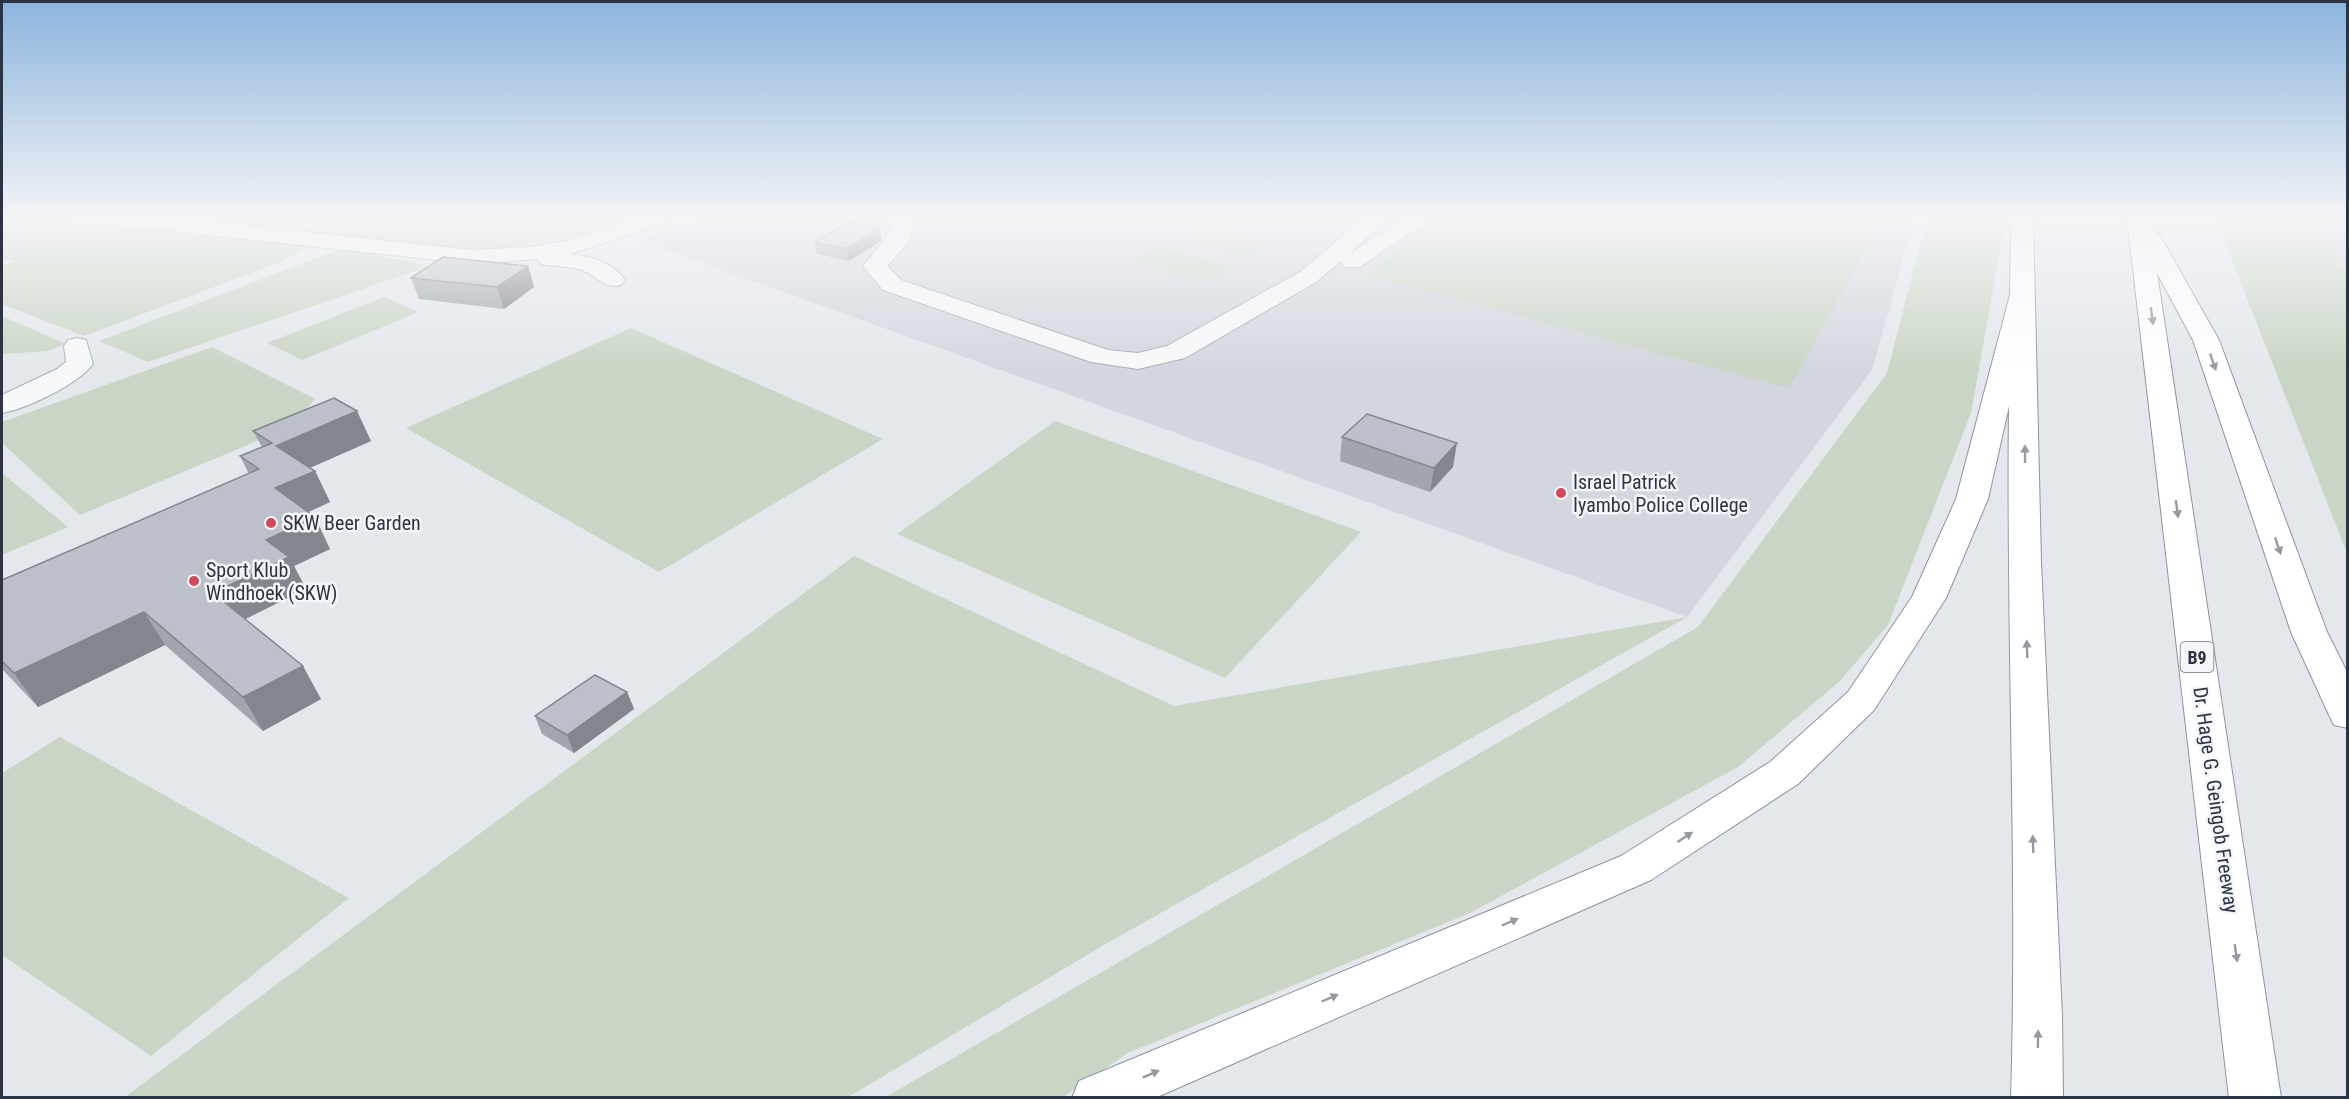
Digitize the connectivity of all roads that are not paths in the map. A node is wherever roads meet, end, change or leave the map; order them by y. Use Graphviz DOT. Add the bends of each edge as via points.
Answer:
graph roads {
  1 [pos="600,268"];
  2 [pos="615,268"];
  3 [pos="877,268"];
  4 [pos="1318,268"];
  5 [pos="1340,268"];
  6 [pos="2022,268"];
  7 [pos="2146,268"];
  8 [pos="2167,268"];
  9 [pos="1308,277"];
  10 [pos="2022,296"];
  11 [pos="77,346"];
  12 [pos="2,405"];
  13 [pos="2348,715"];
  14 [pos="1097,1098"];
  15 [pos="2037,1098"];
  16 [pos="2255,1098"];
  1 -- 2 [label="street" via="614,280"];
  3 -- 9 [label="street" via="892,285 970,310 1005,326 1133,362 1176,352"];
  4 -- 9 [label="street"];
  5 -- 9 [label="street"];
  6 -- 10 [label="highway"];
  7 -- 16 [label="highway, Dr. Hage G. Geingob Freeway / B9, one-way"];
  8 -- 13 [label="highway, one-way" via="2206,340 2308,632"];
  14 -- 10 [label="highway, one-way" via="1636,868 1784,773 1861,701 1929,598 1972,499"];
  15 -- 10 [label="highway, one-way"];
  11 -- 12 [label="street" via="80,364 67,375"];
}
